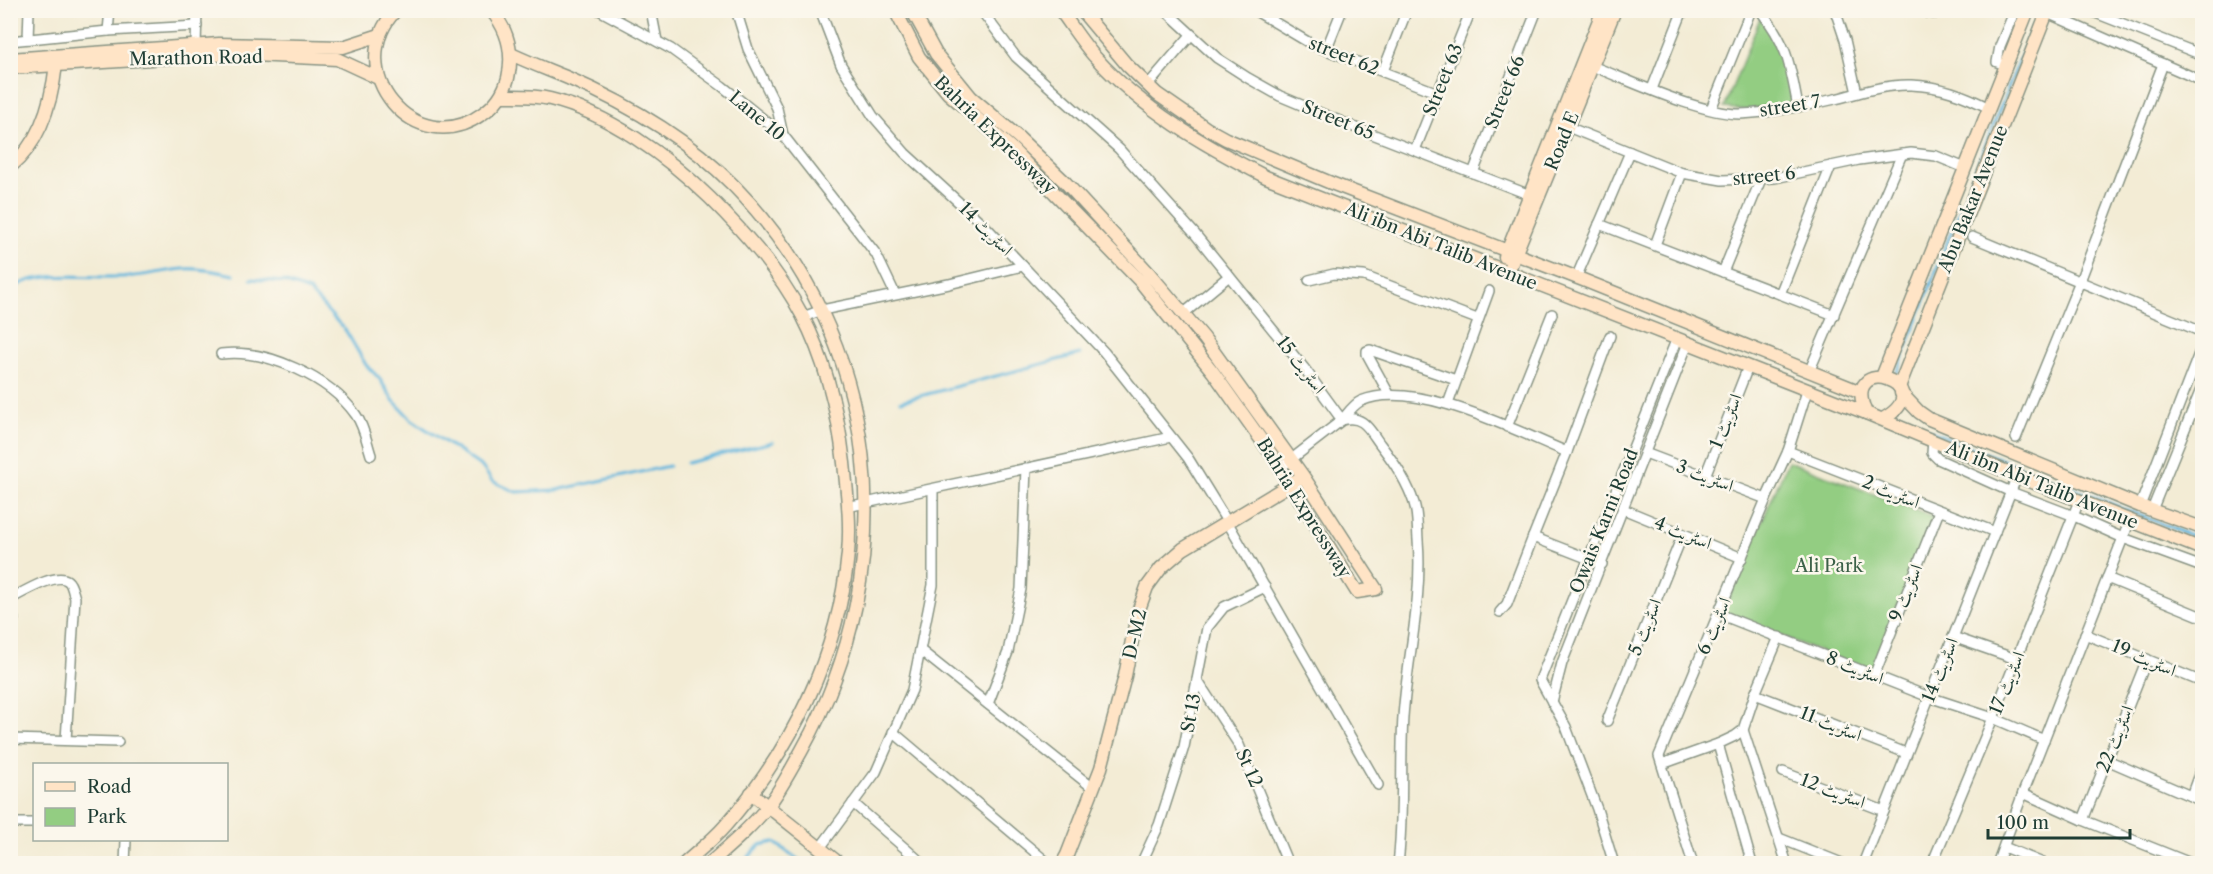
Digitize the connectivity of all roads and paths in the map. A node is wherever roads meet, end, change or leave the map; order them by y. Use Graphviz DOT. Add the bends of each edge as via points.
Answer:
graph roads {
  1 [pos="29,10"];
  2 [pos="110,10"];
  3 [pos="197,10"];
  4 [pos="396,10"];
  5 [pos="490,10"];
  6 [pos="598,10"];
  7 [pos="651,10"];
  8 [pos="736,10"];
  9 [pos="820,10"];
  10 [pos="895,10"];
  11 [pos="912,10"];
  12 [pos="981,10"];
  13 [pos="1060,10"];
  14 [pos="1081,10"];
  15 [pos="1165,10"];
  16 [pos="1254,10"];
  17 [pos="1342,10"];
  18 [pos="1407,10"];
  19 [pos="1471,10"];
  20 [pos="1537,10"];
  21 [pos="1615,10"];
  22 [pos="1683,10"];
  23 [pos="1750,10"];
  24 [pos="1760,10"];
  25 [pos="1835,10"];
  26 [pos="1923,10"];
  27 [pos="1947,10"];
  28 [pos="2015,10"];
  29 [pos="2028,10"];
  30 [pos="2088,10"];
  31 [pos="1599,12"];
  32 [pos="2047,12"];
  33 [pos="196,26"];
  34 [pos="108,31"];
  35 [pos="381,35"];
  36 [pos="1191,35"];
  37 [pos="28,39"];
  38 [pos="10,41"];
  39 [pos="657,41"];
  40 [pos="196,45"];
  41 [pos="1326,50"];
  42 [pos="511,54"];
  43 [pos="2202,56"];
  44 [pos="10,59"];
  45 [pos="56,64"];
  46 [pos="2163,64"];
  47 [pos="2006,65"];
  48 [pos="1592,66"];
  49 [pos="10,68"];
  50 [pos="1383,71"];
  51 [pos="378,78"];
  52 [pos="2202,81"];
  53 [pos="1148,85"];
  54 [pos="1652,89"];
  55 [pos="1438,93"];
  56 [pos="1857,93"];
  57 [pos="501,96"];
  58 [pos="1798,106"];
  59 [pos="1989,108"];
  60 [pos="1711,109"];
  61 [pos="1568,127"];
  62 [pos="783,135"];
  63 [pos="1415,150"];
  64 [pos="1630,152"];
  65 [pos="1902,154"];
  66 [pos="1831,166"];
  67 [pos="10,167"];
  68 [pos="1965,168"];
  69 [pos="1473,173"];
  70 [pos="1682,173"];
  71 [pos="1761,179"];
  72 [pos="1530,195"];
  73 [pos="1599,224"];
  74 [pos="1972,237"];
  75 [pos="1655,245"];
  76 [pos="1512,253"];
  77 [pos="1023,266"];
  78 [pos="1504,271"];
  79 [pos="1723,272"];
  80 [pos="1229,276"];
  81 [pos="1576,278"];
  82 [pos="1309,280"];
  83 [pos="2080,281"];
  84 [pos="1489,291"];
  85 [pos="895,294"];
  86 [pos="1780,294"];
  87 [pos="822,310"];
  88 [pos="1183,314"];
  89 [pos="1552,314"];
  90 [pos="1833,315"];
  91 [pos="803,317"];
  92 [pos="1477,319"];
  93 [pos="2202,332"];
  94 [pos="1610,336"];
  95 [pos="1682,340"];
  96 [pos="2202,346"];
  97 [pos="221,354"];
  98 [pos="1748,367"];
  99 [pos="1809,372"];
  100 [pos="1882,377"];
  101 [pos="1456,380"];
  102 [pos="2202,387"];
  103 [pos="1900,390"];
  104 [pos="1807,391"];
  105 [pos="1862,392"];
  106 [pos="1389,394"];
  107 [pos="1448,404"];
  108 [pos="1866,413"];
  109 [pos="1883,419"];
  110 [pos="1342,420"];
  111 [pos="1507,427"];
  112 [pos="1171,437"];
  113 [pos="2016,438"];
  114 [pos="1933,441"];
  115 [pos="1788,451"];
  116 [pos="1567,452"];
  117 [pos="1645,453"];
  118 [pos="371,455"];
  119 [pos="1292,461"];
  120 [pos="1026,468"];
  121 [pos="1280,468"];
  122 [pos="1303,476"];
  123 [pos="1705,476"];
  124 [pos="2017,476"];
  125 [pos="1291,484"];
  126 [pos="933,489"];
  127 [pos="2011,492"];
  128 [pos="1766,499"];
  129 [pos="2079,501"];
  130 [pos="866,504"];
  131 [pos="848,507"];
  132 [pos="2146,508"];
  133 [pos="1623,509"];
  134 [pos="1939,511"];
  135 [pos="2074,516"];
  136 [pos="2130,520"];
  137 [pos="1228,523"];
  138 [pos="2202,528"];
  139 [pos="1995,532"];
  140 [pos="1683,534"];
  141 [pos="1533,537"];
  142 [pos="2123,538"];
  143 [pos="2202,549"];
  144 [pos="1589,558"];
  145 [pos="1742,558"];
  146 [pos="1602,564"];
  147 [pos="2202,567"];
  148 [pos="2107,578"];
  149 [pos="1265,586"];
  150 [pos="10,599"];
  151 [pos="10,609"];
  152 [pos="1500,612"];
  153 [pos="1719,614"];
  154 [pos="2202,617"];
  155 [pos="10,625"];
  156 [pos="2085,634"];
  157 [pos="1779,637"];
  158 [pos="1953,637"];
  159 [pos="920,650"];
  160 [pos="2016,659"];
  161 [pos="2147,659"];
  162 [pos="1874,676"];
  163 [pos="1197,680"];
  164 [pos="2202,682"];
  165 [pos="1755,694"];
  166 [pos="1929,697"];
  167 [pos="1552,702"];
  168 [pos="988,704"];
  169 [pos="1993,718"];
  170 [pos="1607,721"];
  171 [pos="1743,730"];
  172 [pos="893,732"];
  173 [pos="10,739"];
  174 [pos="2044,740"];
  175 [pos="66,741"];
  176 [pos="118,741"];
  177 [pos="1718,744"];
  178 [pos="1906,753"];
  179 [pos="2106,760"];
  180 [pos="1662,764"];
  181 [pos="2202,766"];
  182 [pos="1783,772"];
  183 [pos="1378,785"];
  184 [pos="1093,788"];
  185 [pos="751,793"];
  186 [pos="2023,793"];
  187 [pos="2191,796"];
  188 [pos="2202,801"];
  189 [pos="853,803"];
  190 [pos="768,807"];
  191 [pos="1884,811"];
  192 [pos="2083,820"];
  193 [pos="10,823"];
  194 [pos="33,823"];
  195 [pos="1779,838"];
  196 [pos="126,841"];
  197 [pos="2004,847"];
  198 [pos="820,848"];
  199 [pos="125,864"];
  200 [pos="684,864"];
  201 [pos="709,864"];
  202 [pos="840,864"];
  203 [pos="923,864"];
  204 [pos="1049,864"];
  205 [pos="1062,864"];
  206 [pos="1141,864"];
  207 [pos="1288,864"];
  208 [pos="1398,864"];
  209 [pos="1614,864"];
  210 [pos="1693,864"];
  211 [pos="1752,864"];
  212 [pos="1786,864"];
  213 [pos="1844,864"];
  214 [pos="1863,864"];
  215 [pos="1932,864"];
  216 [pos="1997,864"];
  217 [pos="2045,864"];
  218 [pos="2193,864"];
  1 -- 37 [label="street"];
  2 -- 34 [label="street"];
  3 -- 33 [label="street"];
  4 -- 35 [label="main road"];
  5 -- 42 [label="main road" via="504,29"];
  6 -- 39 [label="street, Lane 10"];
  7 -- 39 [label="street"];
  8 -- 62 [label="street" via="748,49 777,108"];
  9 -- 77 [label="street, اسٹریٹ 14" via="841,65 873,116 905,153"];
  10 -- 121 [label="main road, Bahria Expressway" via="919,57 948,93 1010,147 1140,281 1213,372"];
  11 -- 88 [label="main road, Bahria Expressway" via="936,54 971,97 1065,182"];
  12 -- 80 [label="street, اسٹریٹ 15" via="1016,57 1119,149"];
  13 -- 78 [label="main road, Ali ibn Abi Talib Avenue" via="1096,58 1135,96 1187,133 1266,177"];
  14 -- 53 [label="main road, Ali ibn Abi Talib Avenue"];
  15 -- 36 [label="street, Street 65"];
  16 -- 41 [label="street, street 62"];
  17 -- 41 [label="street"];
  18 -- 50 [label="street"];
  19 -- 55 [label="street, Street 63"];
  20 -- 69 [label="street, Street 66"];
  21 -- 48 [label="main road, Road E"];
  22 -- 54 [label="street"];
  23 -- 60 [label="street"];
  24 -- 58 [label="street" via="1776,30 1788,55"];
  25 -- 56 [label="street"];
  26 -- 27 [label="street" via="1937,14"];
  28 -- 47 [label="street" via="1997,62"];
  29 -- 47 [label="main road, Abu Bakar Avenue"];
  30 -- 43 [label="street"];
  31 -- 72 [label="main road, Road E"];
  32 -- 46 [label="street"];
  32 -- 103 [label="main road, Abu Bakar Avenue"];
  33 -- 34 [label="street"];
  33 -- 40 [label="street"];
  34 -- 37 [label="street"];
  35 -- 40 [label="main road, Marathon Road" via="343,47"];
  35 -- 51 [label="main road" via="376,56"];
  36 -- 53 [label="street"];
  36 -- 63 [label="street, Street 65" via="1217,58 1281,96"];
  37 -- 38 [label="street"];
  39 -- 62 [label="street, Lane 10"];
  40 -- 44 [label="main road, Marathon Road"];
  41 -- 50 [label="street, street 62"];
  42 -- 57 [label="main road"];
  42 -- 87 [label="main road" via="645,117 708,163 734,186 774,233"];
  45 -- 49 [label="main road, Marathon Road"];
  45 -- 51 [label="main road, Marathon Road" via="218,54 305,57 337,59"];
  45 -- 67 [label="main road" via="53,92 41,128"];
  46 -- 52 [label="street"];
  46 -- 83 [label="street"];
  47 -- 59 [label="main road, Abu Bakar Avenue"];
  48 -- 54 [label="street, street 7"];
  48 -- 61 [label="main road, Road E"];
  50 -- 55 [label="street, street 62"];
  51 -- 57 [label="main road" via="396,108 417,122 442,127 476,119"];
  53 -- 76 [label="main road, Ali ibn Abi Talib Avenue" via="1170,104 1226,139"];
  54 -- 60 [label="street, street 7"];
  55 -- 63 [label="street, Street 63"];
  56 -- 58 [label="street, street 7"];
  56 -- 59 [label="street, street 7" via="1910,85 1939,88 1964,94"];
  57 -- 91 [label="main road" via="550,99 568,105 621,129 658,153 734,222 761,253"];
  58 -- 60 [label="street, street 7" via="1739,114"];
  59 -- 68 [label="main road, Abu Bakar Avenue"];
  61 -- 64 [label="street, street 6"];
  61 -- 76 [label="main road, Road E"];
  62 -- 85 [label="street, Lane 10" via="876,254"];
  63 -- 69 [label="street, Street 65"];
  64 -- 70 [label="street, street 6"];
  64 -- 73 [label="street"];
  65 -- 66 [label="street, street 6"];
  65 -- 68 [label="street, street 6" via="1936,156"];
  65 -- 90 [label="street"];
  66 -- 71 [label="street, street 6"];
  66 -- 86 [label="street"];
  68 -- 100 [label="main road, Abu Bakar Avenue"];
  69 -- 72 [label="street, Street 65"];
  70 -- 71 [label="street, street 6" via="1722,180"];
  70 -- 75 [label="street"];
  71 -- 79 [label="street"];
  72 -- 76 [label="main road, Road E"];
  73 -- 75 [label="street"];
  73 -- 81 [label="street"];
  74 -- 83 [label="street"];
  75 -- 79 [label="street"];
  76 -- 78 [label="main road, Road E"];
  76 -- 81 [label="main road, Ali ibn Abi Talib Avenue"];
  77 -- 85 [label="street, اسٹریٹ 14"];
  77 -- 112 [label="street" via="1104,352"];
  78 -- 95 [label="main road, Ali ibn Abi Talib Avenue"];
  79 -- 86 [label="street"];
  80 -- 88 [label="street"];
  80 -- 110 [label="street, اسٹریٹ 15"];
  81 -- 99 [label="main road, Ali ibn Abi Talib Avenue"];
  82 -- 92 [label="street" via="1335,274 1364,276"];
  83 -- 93 [label="street"];
  83 -- 113 [label="street"];
  84 -- 92 [label="street"];
  85 -- 87 [label="street, اسٹریٹ 14"];
  86 -- 90 [label="street"];
  87 -- 91 [label="street, اسٹریٹ 14"];
  87 -- 130 [label="main road" via="854,407"];
  88 -- 119 [label="main road, Bahria Expressway"];
  89 -- 111 [label="street"];
  90 -- 99 [label="street"];
  91 -- 131 [label="main road" via="834,402"];
  92 -- 101 [label="street"];
  94 -- 116 [label="street"];
  95 -- 98 [label="main road, Ali ibn Abi Talib Avenue"];
  95 -- 117 [label="street, Owais Karni Road"];
  95 -- 144 [label="street, Owais Karni Road"];
  96 -- 132 [label="street"];
  97 -- 118 [label="street" via="237,352 268,358 310,377 357,416"];
  98 -- 104 [label="main road, Ali ibn Abi Talib Avenue"];
  98 -- 123 [label="street, اسٹریٹ 1"];
  99 -- 105 [label="main road, Ali ibn Abi Talib Avenue"];
  100 -- 103 [label="main road"];
  100 -- 105 [label="main road" via="1869,381"];
  101 -- 106 [label="street" via="1367,351"];
  101 -- 107 [label="street"];
  102 -- 132 [label="street"];
  103 -- 109 [label="main road" via="1899,406"];
  103 -- 132 [label="main road, Ali ibn Abi Talib Avenue" via="1929,419"];
  104 -- 108 [label="main road, Ali ibn Abi Talib Avenue"];
  104 -- 115 [label="street, اسٹریٹ 6"];
  105 -- 108 [label="main road"];
  106 -- 107 [label="street"];
  106 -- 110 [label="street" via="1359,401"];
  107 -- 111 [label="street"];
  108 -- 109 [label="main road"];
  109 -- 114 [label="main road, Ali ibn Abi Talib Avenue"];
  110 -- 119 [label="street"];
  110 -- 208 [label="street" via="1351,417 1366,425 1396,465 1417,518 1421,564 1403,714"];
  111 -- 116 [label="street"];
  112 -- 120 [label="street"];
  112 -- 137 [label="street"];
  114 -- 124 [label="main road, Ali ibn Abi Talib Avenue"];
  114 -- 127 [label="street" via="1932,453 1938,459"];
  115 -- 128 [label="street, اسٹریٹ 6"];
  115 -- 134 [label="street, اسٹریٹ 2"];
  116 -- 141 [label="street"];
  117 -- 123 [label="street, اسٹریٹ 3"];
  117 -- 133 [label="street, Owais Karni Road"];
  119 -- 121 [label="street"];
  119 -- 122 [label="main road, Bahria Expressway"];
  120 -- 126 [label="street"];
  120 -- 168 [label="street" via="1021,589 1008,652"];
  121 -- 125 [label="main road, Bahria Expressway"];
  122 -- 125 [label="main road, D-M2"];
  122 -- 125 [label="main road, Bahria Expressway" via="1376,588 1357,592"];
  123 -- 128 [label="street, اسٹریٹ 3"];
  124 -- 127 [label="street, اسٹریٹ 14"];
  124 -- 129 [label="main road, Ali ibn Abi Talib Avenue"];
  125 -- 137 [label="main road, D-M2"];
  126 -- 130 [label="street"];
  126 -- 159 [label="street" via="933,585"];
  127 -- 135 [label="street"];
  127 -- 139 [label="street, اسٹریٹ 14"];
  128 -- 145 [label="street, اسٹریٹ 6"];
  129 -- 135 [label="street, اسٹریٹ 17"];
  129 -- 136 [label="main road, Ali ibn Abi Talib Avenue"];
  130 -- 131 [label="street"];
  130 -- 190 [label="main road" via="860,588 841,666 810,735"];
  131 -- 185 [label="main road" via="846,562 820,674 789,735"];
  132 -- 138 [label="main road, Ali ibn Abi Talib Avenue"];
  133 -- 140 [label="street, اسٹریٹ 4"];
  133 -- 146 [label="street, Owais Karni Road"];
  134 -- 139 [label="street, اسٹریٹ 2"];
  134 -- 162 [label="street, اسٹریٹ 9"];
  135 -- 142 [label="street"];
  135 -- 160 [label="street, اسٹریٹ 17"];
  136 -- 142 [label="street"];
  136 -- 143 [label="main road, Ali ibn Abi Talib Avenue"];
  137 -- 149 [label="street"];
  137 -- 184 [label="main road, D-M2" via="1183,549 1147,587"];
  139 -- 158 [label="street, اسٹریٹ 14"];
  140 -- 145 [label="street, اسٹریٹ 4"];
  140 -- 170 [label="street, اسٹریٹ 5"];
  141 -- 144 [label="street"];
  141 -- 152 [label="street" via="1507,604"];
  142 -- 147 [label="street"];
  142 -- 148 [label="street"];
  144 -- 146 [label="street"];
  144 -- 167 [label="street, Owais Karni Road" via="1540,680"];
  145 -- 153 [label="street, اسٹریٹ 6"];
  146 -- 167 [label="street, Owais Karni Road" via="1562,663"];
  148 -- 154 [label="street"];
  148 -- 156 [label="street"];
  149 -- 163 [label="street, St 13" via="1224,607 1207,628"];
  149 -- 183 [label="street"];
  150 -- 175 [label="street" via="60,577 72,589 75,598"];
  151 -- 155 [label="main road"];
  153 -- 157 [label="street, اسٹریٹ 8"];
  153 -- 180 [label="street, اسٹریٹ 6" via="1659,756"];
  156 -- 161 [label="street, اسٹریٹ 19"];
  156 -- 174 [label="street"];
  157 -- 162 [label="street, اسٹریٹ 8"];
  157 -- 165 [label="street"];
  158 -- 160 [label="street"];
  158 -- 166 [label="street, اسٹریٹ 14"];
  159 -- 168 [label="street"];
  159 -- 172 [label="street" via="912,690"];
  160 -- 169 [label="street, اسٹریٹ 17"];
  161 -- 164 [label="street, اسٹریٹ 19"];
  161 -- 179 [label="street, اسٹریٹ 22"];
  162 -- 166 [label="street, اسٹریٹ 8"];
  163 -- 206 [label="street, St 13" via="1184,747 1159,825"];
  163 -- 207 [label="street, St 12" via="1239,745"];
  165 -- 171 [label="street"];
  165 -- 178 [label="street, اسٹریٹ 11"];
  166 -- 169 [label="street, اسٹریٹ 8"];
  166 -- 178 [label="street, اسٹریٹ 14"];
  167 -- 209 [label="street, Owais Karni Road" via="1566,727"];
  168 -- 184 [label="street"];
  169 -- 174 [label="street, اسٹریٹ 8"];
  169 -- 215 [label="street, اسٹریٹ 17"];
  171 -- 177 [label="street"];
  171 -- 195 [label="street"];
  172 -- 189 [label="street" via="876,772"];
  172 -- 204 [label="street"];
  173 -- 175 [label="street"];
  174 -- 186 [label="street"];
  175 -- 176 [label="street"];
  177 -- 180 [label="street"];
  177 -- 211 [label="street"];
  178 -- 191 [label="street, اسٹریٹ 14"];
  179 -- 187 [label="street"];
  179 -- 192 [label="street, اسٹریٹ 22"];
  180 -- 210 [label="street, اسٹریٹ 6"];
  181 -- 187 [label="street"];
  182 -- 191 [label="street, اسٹریٹ 12"];
  184 -- 205 [label="main road, D-M2"];
  185 -- 190 [label="main road"];
  185 -- 200 [label="main road" via="723,828"];
  186 -- 192 [label="street"];
  186 -- 197 [label="street"];
  187 -- 188 [label="street"];
  189 -- 198 [label="street"];
  189 -- 203 [label="street"];
  190 -- 198 [label="main road"];
  190 -- 201 [label="main road"];
  191 -- 214 [label="street, اسٹریٹ 14"];
  192 -- 218 [label="street"];
  193 -- 194 [label="street"];
  195 -- 212 [label="street"];
  195 -- 213 [label="street"];
  196 -- 199 [label="street"];
  197 -- 216 [label="street"];
  197 -- 217 [label="street"];
  198 -- 202 [label="main road"];
}
